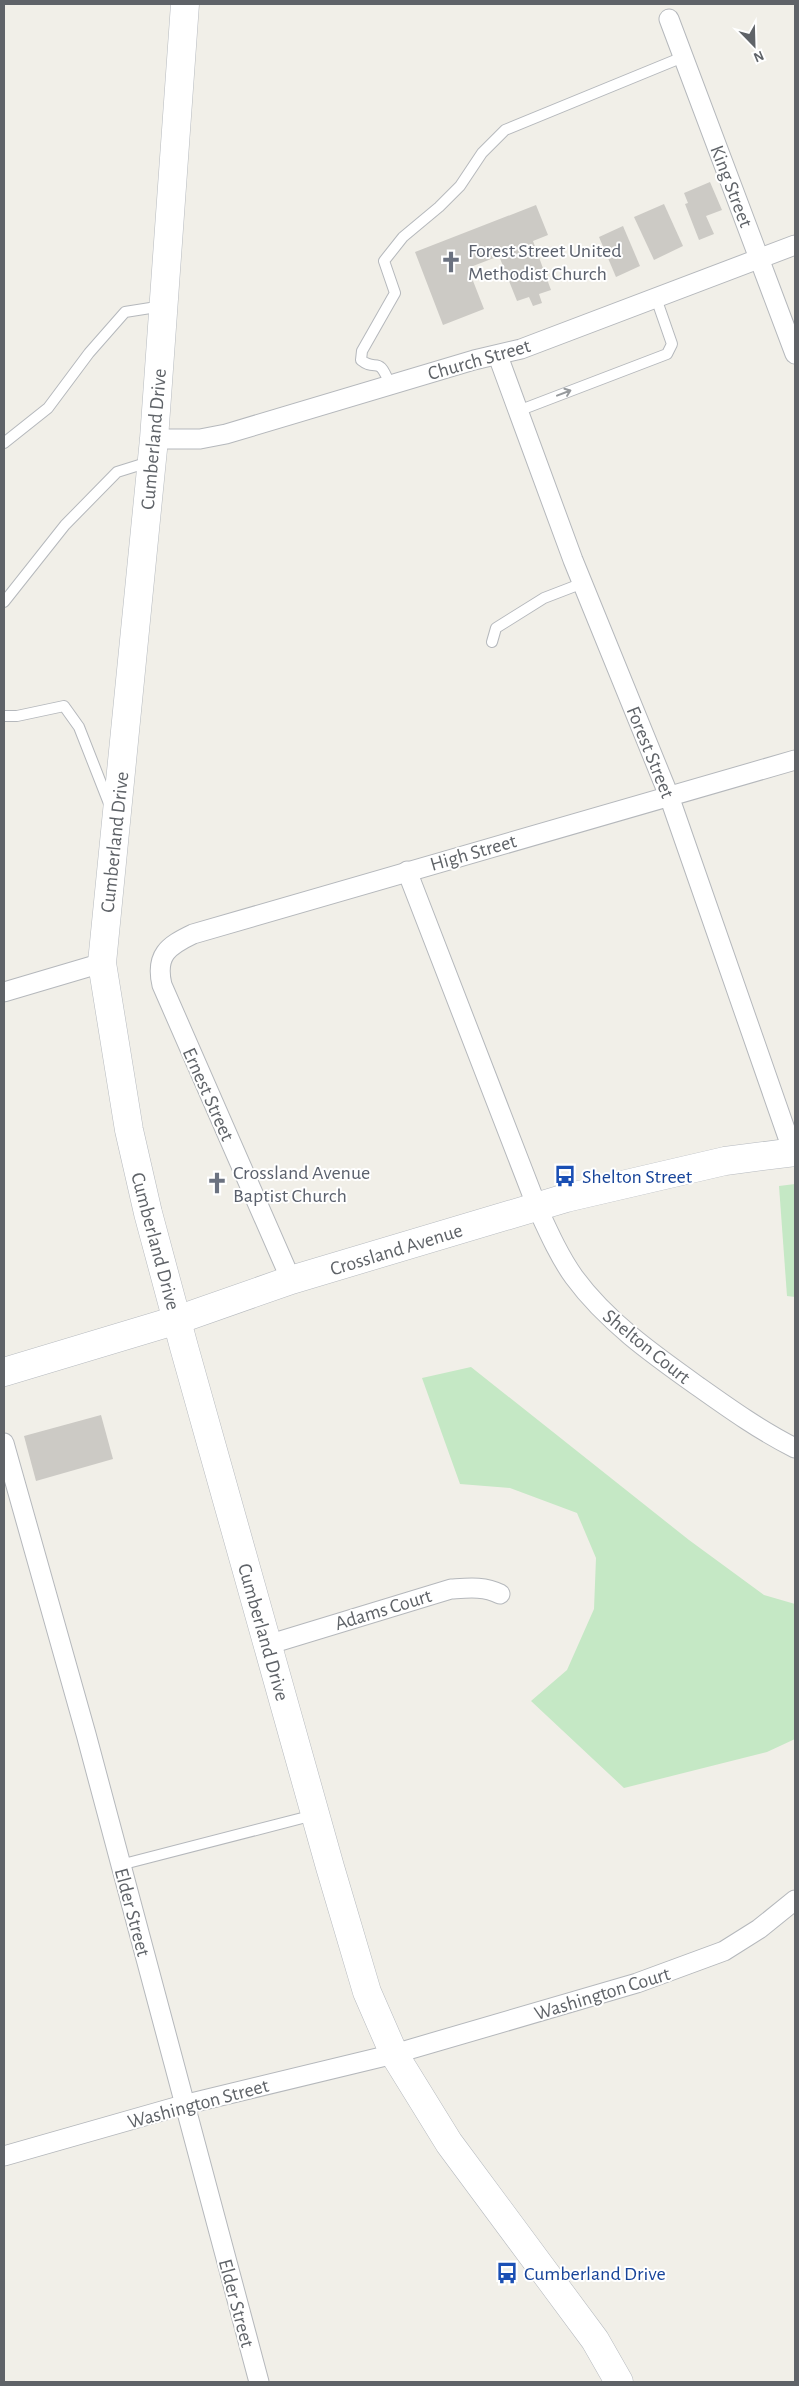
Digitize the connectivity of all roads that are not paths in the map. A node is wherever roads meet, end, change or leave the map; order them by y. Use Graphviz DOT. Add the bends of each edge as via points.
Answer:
graph roads {
  1 [pos="185,4"];
  2 [pos="669,19"];
  3 [pos="683,57"];
  4 [pos="795,245"];
  5 [pos="759,258"];
  6 [pos="656,298"];
  7 [pos="164,306"];
  8 [pos="795,354"];
  9 [pos="498,356"];
  10 [pos="390,385"];
  11 [pos="518,411"];
  12 [pos="4,443"];
  13 [pos="153,450"];
  14 [pos="583,583"];
  15 [pos="4,602"];
  16 [pos="492,642"];
  17 [pos="4,716"];
  18 [pos="795,760"];
  19 [pos="669,796"];
  20 [pos="116,821"];
  21 [pos="407,872"];
  22 [pos="161,961"];
  23 [pos="102,963"];
  24 [pos="4,992"];
  25 [pos="794,1152"];
  26 [pos="537,1206"];
  27 [pos="291,1280"];
  28 [pos="177,1320"];
  29 [pos="4,1372"];
  30 [pos="4,1443"];
  31 [pos="795,1448"];
  32 [pos="500,1594"];
  33 [pos="267,1645"];
  34 [pos="315,1815"];
  35 [pos="120,1865"];
  36 [pos="795,1900"];
  37 [pos="394,2054"];
  38 [pos="183,2105"];
  39 [pos="4,2156"];
  40 [pos="259,2382"];
  41 [pos="619,2382"];
  1 -- 7 [label="main road, Cumberland Drive"];
  2 -- 3 [label="street, King Street"];
  3 -- 5 [label="street, King Street"];
  3 -- 10 [label="lane" via="505,130 482,153 460,186 394,247 384,261 395,293 362,352 361,360 382,367"];
  4 -- 5 [label="street, Church Street"];
  5 -- 6 [label="street, Church Street"];
  5 -- 8 [label="street, King Street"];
  6 -- 9 [label="street, Church Street"];
  11 -- 6 [label="lane, one-way" via="667,354 672,344"];
  7 -- 12 [label="lane" via="125,312 48,408"];
  7 -- 13 [label="main road, Cumberland Drive"];
  9 -- 10 [label="street, Church Street"];
  9 -- 11 [label="street, Forest Street"];
  10 -- 13 [label="street, Church Street" via="226,434"];
  11 -- 14 [label="street, Forest Street"];
  13 -- 15 [label="lane" via="117,472 64,525"];
  13 -- 20 [label="main road, Cumberland Drive"];
  14 -- 16 [label="lane" via="544,598 496,628"];
  14 -- 19 [label="street, Forest Street"];
  17 -- 20 [label="lane" via="64,706 79,727"];
  18 -- 19 [label="street, High Street"];
  19 -- 21 [label="street, High Street"];
  19 -- 25 [label="street, Forest Street"];
  20 -- 23 [label="main road, Cumberland Drive"];
  21 -- 22 [label="street, High Street" via="193,934 168,949"];
  21 -- 26 [label="street"];
  22 -- 27 [label="street, Ernest Street" via="159,973 169,1002"];
  23 -- 24 [label="street"];
  23 -- 28 [label="main road, Cumberland Drive" via="129,1130"];
  25 -- 26 [label="main road, Crossland Avenue" via="724,1161"];
  26 -- 27 [label="main road, Crossland Avenue"];
  26 -- 31 [label="street, Shelton Court" via="563,1260 596,1304 665,1363 731,1410"];
  27 -- 28 [label="main road, Crossland Avenue"];
  28 -- 29 [label="main road, Crossland Avenue"];
  28 -- 33 [label="main road, Cumberland Drive"];
  30 -- 35 [label="street, Elder Street"];
  32 -- 33 [label="street, Adams Court" via="490,1589 451,1589"];
  33 -- 34 [label="main road, Cumberland Drive"];
  34 -- 35 [label="lane"];
  34 -- 37 [label="main road, Cumberland Drive" via="367,1992"];
  35 -- 38 [label="street, Elder Street"];
  36 -- 37 [label="street, Washington Court" via="759,1929 724,1951 682,1968"];
  37 -- 38 [label="street, Washington Street"];
  37 -- 41 [label="main road, Cumberland Drive" via="449,2143 596,2340"];
  38 -- 39 [label="street, Washington Street"];
  38 -- 40 [label="street, Elder Street"];
}
